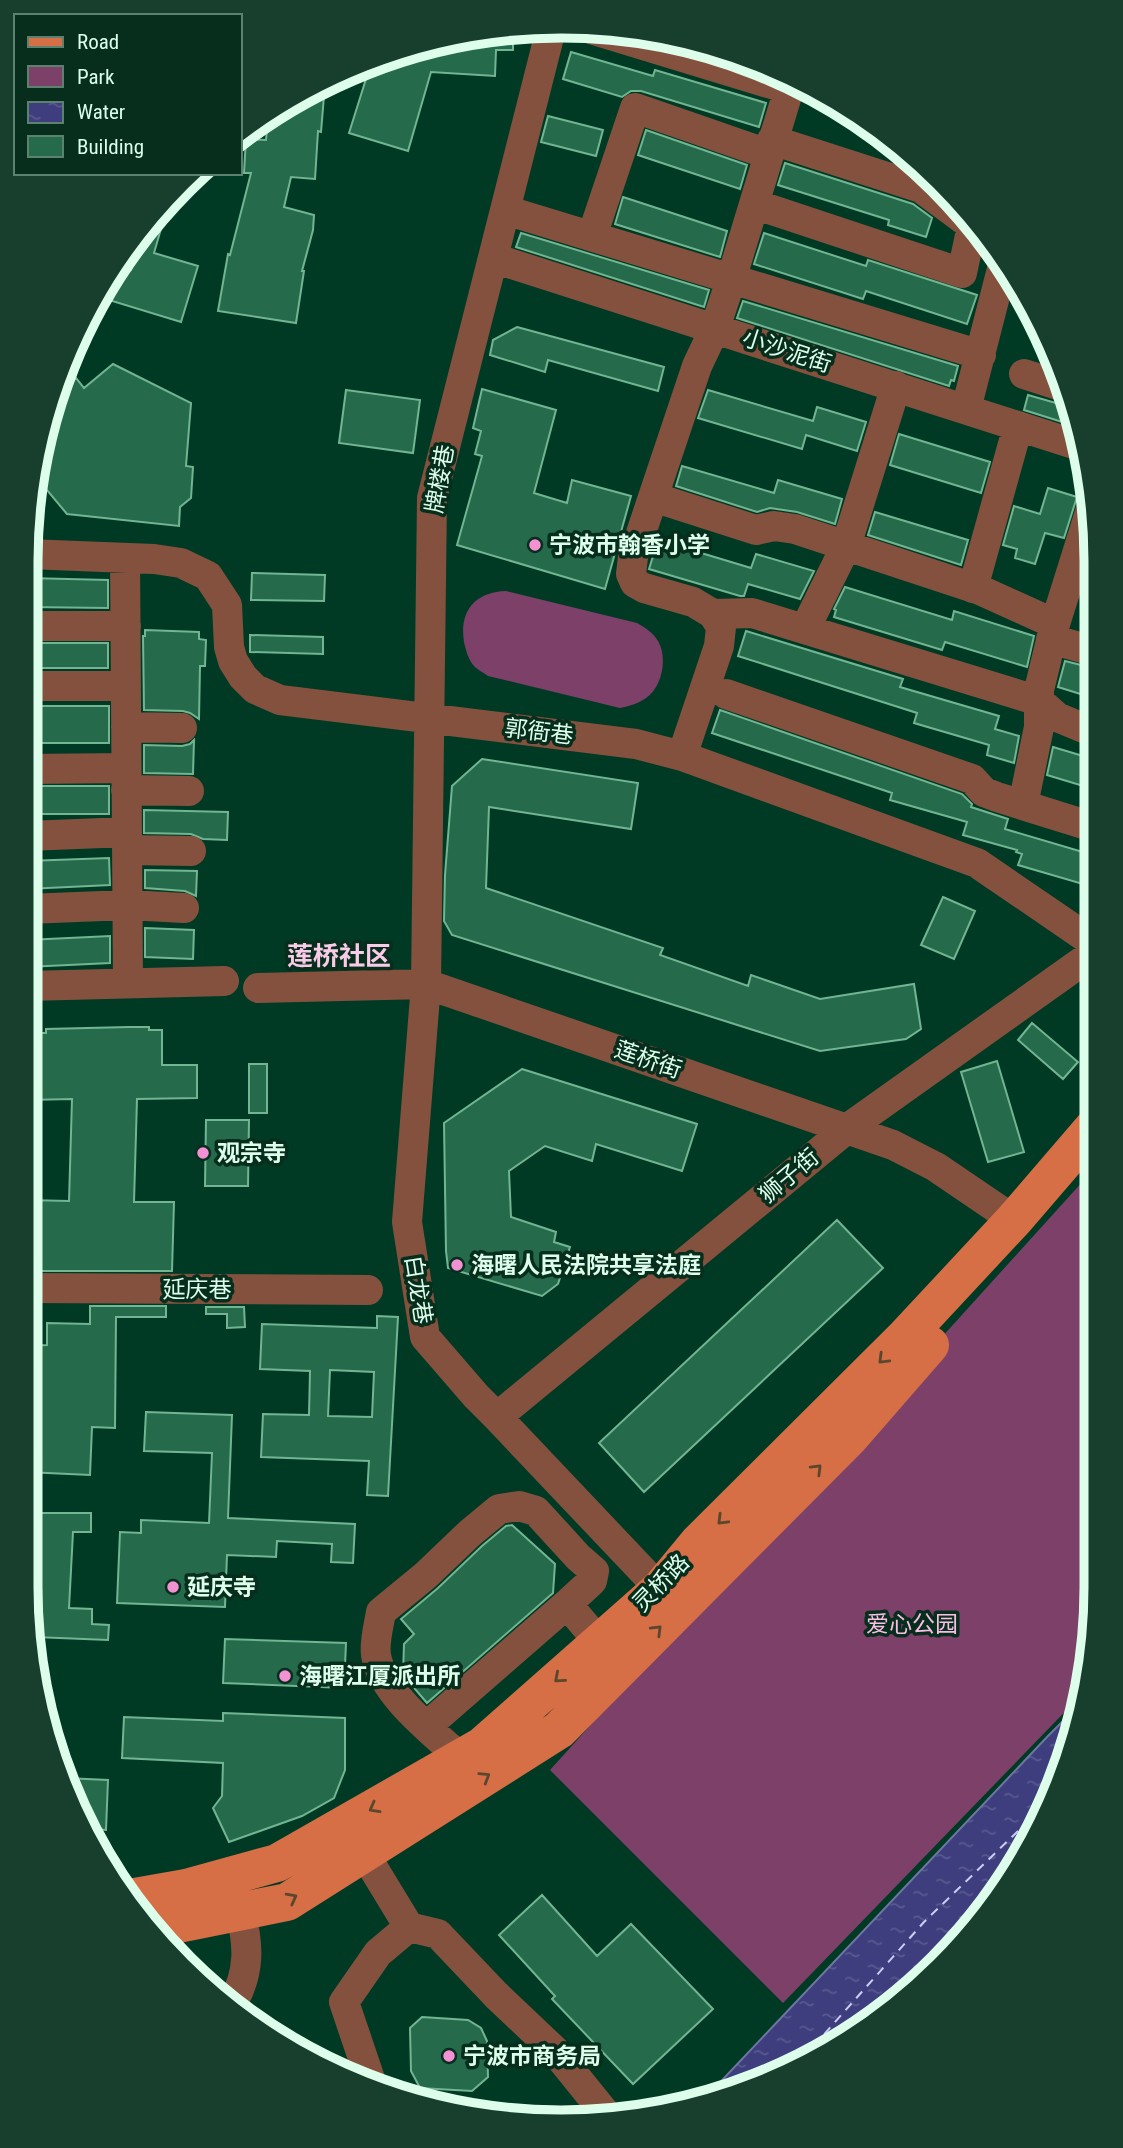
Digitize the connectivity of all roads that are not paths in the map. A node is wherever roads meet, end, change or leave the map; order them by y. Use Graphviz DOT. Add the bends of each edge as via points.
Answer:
graph roads {
  1 [pos="549,39"];
  2 [pos="662,49"];
  3 [pos="745,71"];
  4 [pos="788,90"];
  5 [pos="770,147"];
  6 [pos="754,204"];
  7 [pos="943,204"];
  8 [pos="505,210"];
  9 [pos="592,236"];
  10 [pos="975,242"];
  11 [pos="493,258"];
  12 [pos="1000,277"];
  13 [pos="731,279"];
  14 [pos="715,328"];
  15 [pos="981,355"];
  16 [pos="1024,374"];
  17 [pos="1053,384"];
  18 [pos="896,386"];
  19 [pos="966,409"];
  20 [pos="1018,426"];
  21 [pos="1071,443"];
  22 [pos="653,497"];
  23 [pos="846,546"];
  24 [pos="38,554"];
  25 [pos="125,558"];
  26 [pos="1084,558"];
  27 [pos="973,588"];
  28 [pos="713,614"];
  29 [pos="38,626"];
  30 [pos="126,626"];
  31 [pos="804,629"];
  32 [pos="1053,632"];
  33 [pos="1084,647"];
  34 [pos="38,686"];
  35 [pos="126,686"];
  36 [pos="726,694"];
  37 [pos="1039,701"];
  38 [pos="429,718"];
  39 [pos="126,727"];
  40 [pos="182,728"];
  41 [pos="1084,728"];
  42 [pos="681,756"];
  43 [pos="38,770"];
  44 [pos="127,779"];
  45 [pos="189,791"];
  46 [pos="1023,805"];
  47 [pos="1084,824"];
  48 [pos="38,837"];
  49 [pos="127,841"];
  50 [pos="191,851"];
  51 [pos="127,905"];
  52 [pos="184,908"];
  53 [pos="38,909"];
  54 [pos="1084,936"];
  55 [pos="1084,960"];
  56 [pos="224,981"];
  57 [pos="128,983"];
  58 [pos="426,984"];
  59 [pos="38,986"];
  60 [pos="258,988"];
  61 [pos="848,1128"];
  62 [pos="1084,1139"];
  63 [pos="1084,1170"];
  64 [pos="1014,1220"];
  65 [pos="38,1288"];
  66 [pos="368,1290"];
  67 [pos="498,1417"];
  68 [pos="660,1589"];
  69 [pos="567,1604"];
  70 [pos="599,1642"];
  71 [pos="427,1726"];
  72 [pos="462,1759"];
  73 [pos="364,1853"];
  74 [pos="141,1896"];
  75 [pos="240,1912"];
  76 [pos="409,1927"];
  77 [pos="168,1931"];
  78 [pos="236,1995"];
  79 [pos="367,2072"];
  80 [pos="601,2108"];
  1 -- 8 [label="street, 牌楼巷"];
  2 -- 3 [label="street"];
  4 -- 5 [label="street"];
  5 -- 6 [label="street"];
  5 -- 7 [label="street" via="921,188"];
  5 -- 9 [label="street" via="635,108"];
  6 -- 10 [label="street" via="962,273"];
  6 -- 13 [label="street"];
  8 -- 9 [label="street"];
  8 -- 11 [label="street, 牌楼巷"];
  9 -- 13 [label="street"];
  11 -- 14 [label="street, 小沙泥街"];
  11 -- 38 [label="street, 牌楼巷" via="432,498"];
  12 -- 15 [label="street"];
  13 -- 14 [label="street"];
  13 -- 15 [label="street"];
  14 -- 18 [label="street, 小沙泥街"];
  14 -- 22 [label="street" via="697,366"];
  15 -- 19 [label="street"];
  16 -- 17 [label="street"];
  18 -- 19 [label="street, 小沙泥街"];
  18 -- 23 [label="street"];
  19 -- 20 [label="street, 小沙泥街"];
  20 -- 21 [label="street, 小沙泥街"];
  20 -- 27 [label="street"];
  22 -- 23 [label="street" via="757,530 774,526 795,529"];
  22 -- 28 [label="street" via="634,557 631,574 635,583"];
  23 -- 27 [label="street"];
  23 -- 31 [label="street"];
  24 -- 25 [label="street, 郭衙巷"];
  25 -- 30 [label="street"];
  25 -- 38 [label="street, 郭衙巷" via="181,563 208,576 227,605 233,661 243,677 265,695"];
  26 -- 32 [label="street"];
  27 -- 32 [label="street"];
  28 -- 31 [label="street" via="752,613"];
  28 -- 42 [label="street" via="721,627 719,646"];
  29 -- 30 [label="street"];
  30 -- 35 [label="street"];
  31 -- 37 [label="street"];
  32 -- 33 [label="street"];
  32 -- 37 [label="street"];
  34 -- 35 [label="street"];
  35 -- 39 [label="street"];
  36 -- 46 [label="street" via="972,779 984,792"];
  37 -- 41 [label="street" via="1057,718"];
  37 -- 46 [label="street" via="1040,727"];
  38 -- 42 [label="street, 郭衙巷" via="636,744"];
  38 -- 58 [label="street, 牌楼巷"];
  39 -- 40 [label="street"];
  39 -- 44 [label="street"];
  42 -- 54 [label="street, 郭衙巷" via="977,863"];
  43 -- 44 [label="street"];
  44 -- 45 [label="street"];
  44 -- 49 [label="street"];
  46 -- 47 [label="street"];
  48 -- 49 [label="street"];
  49 -- 50 [label="street"];
  49 -- 51 [label="street"];
  51 -- 52 [label="street"];
  51 -- 53 [label="street"];
  51 -- 57 [label="street"];
  55 -- 61 [label="street, 狮子街"];
  56 -- 57 [label="street"];
  57 -- 59 [label="street"];
  58 -- 60 [label="street, 莲桥街"];
  58 -- 61 [label="street, 莲桥街"];
  58 -- 67 [label="street, 白龙巷" via="407,1222 425,1337"];
  61 -- 64 [label="street, 莲桥街" via="936,1167"];
  61 -- 67 [label="street, 狮子街"];
  62 -- 64 [label="main road, 灵桥路"];
  73 -- 63 [label="main road, 灵桥路, one-way" via="559,1730 850,1437"];
  64 -- 68 [label="main road, 灵桥路, one-way" via="905,1337 698,1544"];
  65 -- 66 [label="street, 延庆巷"];
  67 -- 68 [label="street, 白龙巷"];
  68 -- 70 [label="main road, 灵桥路"];
  69 -- 70 [label="street"];
  69 -- 71 [label="street"];
  69 -- 71 [label="street" via="592,1581 594,1571 536,1511 519,1506 499,1509 470,1533 382,1612 376,1655 398,1699"];
  70 -- 72 [label="main road, 灵桥路, one-way"];
  71 -- 72 [label="street"];
  72 -- 74 [label="main road, 灵桥路, one-way" via="277,1863"];
  75 -- 73 [label="main road, 灵桥路, one-way" via="286,1902"];
  73 -- 76 [label="street"];
  75 -- 77 [label="main road, 灵桥路"];
  75 -- 78 [label="street" via="247,1958"];
  76 -- 79 [label="street" via="378,1953 344,2002"];
  76 -- 80 [label="street" via="438,1934 554,2050"];
}
